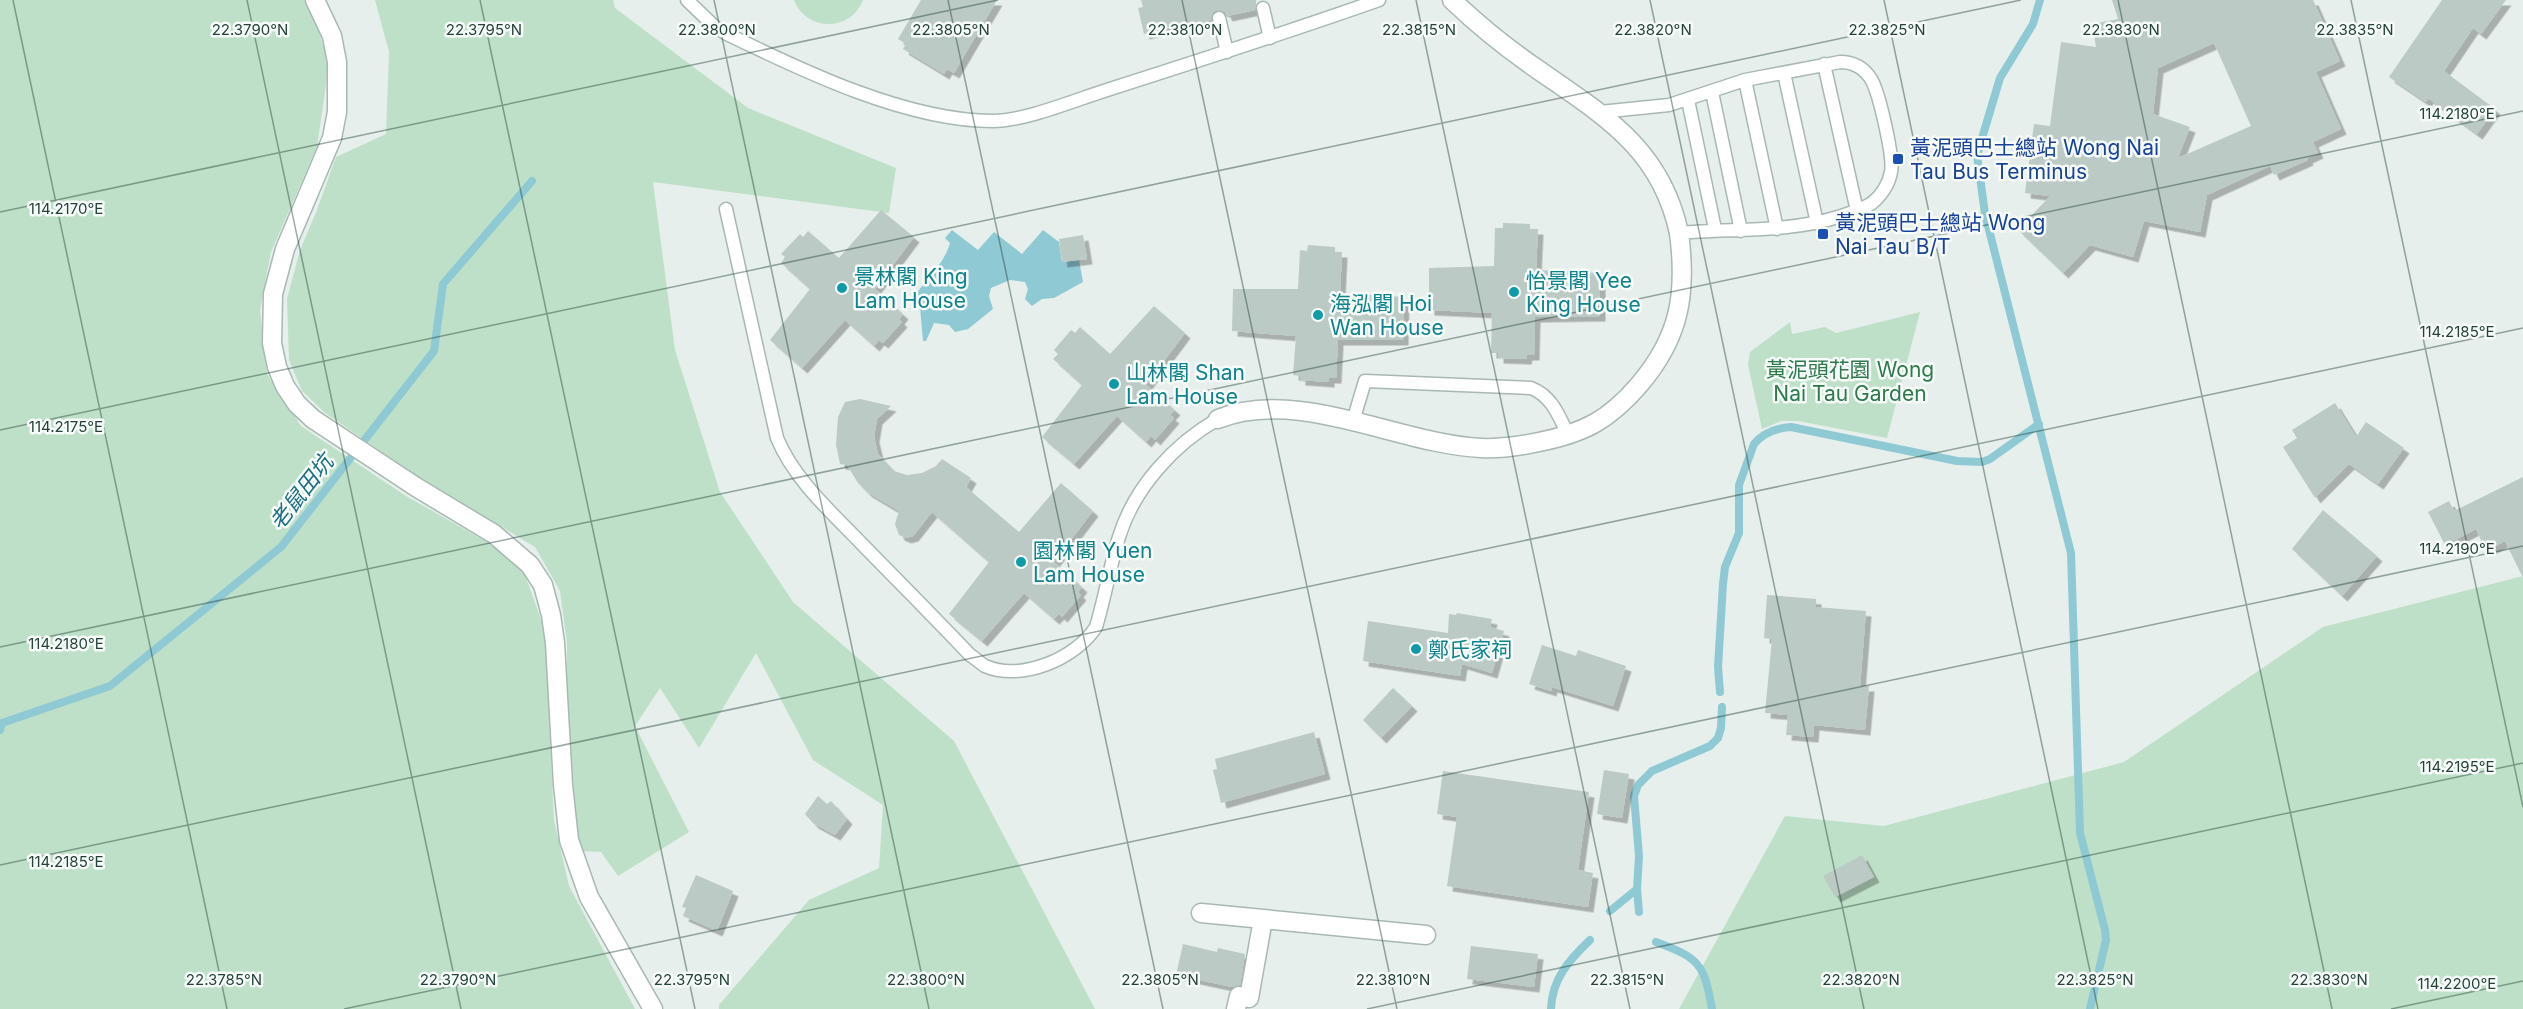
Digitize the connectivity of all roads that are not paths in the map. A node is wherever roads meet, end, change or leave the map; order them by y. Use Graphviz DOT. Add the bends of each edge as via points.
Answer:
graph roads {
  1 [pos="315,0"];
  2 [pos="687,0"];
  3 [pos="1378,0"];
  4 [pos="1452,0"];
  5 [pos="1263,8"];
  6 [pos="1219,18"];
  7 [pos="1270,38"];
  8 [pos="1227,52"];
  9 [pos="1824,64"];
  10 [pos="1784,73"];
  11 [pos="1745,80"];
  12 [pos="1713,92"];
  13 [pos="1688,100"];
  14 [pos="1600,112"];
  15 [pos="726,209"];
  16 [pos="1857,211"];
  17 [pos="1817,224"];
  18 [pos="1715,229"];
  19 [pos="1777,229"];
  20 [pos="1742,231"];
  21 [pos="1679,233"];
  22 [pos="1218,419"];
  23 [pos="1353,421"];
  24 [pos="1568,435"];
  25 [pos="1201,913"];
  26 [pos="1263,919"];
  27 [pos="1426,935"];
  28 [pos="653,1009"];
  29 [pos="1236,1009"];
  1 -- 28 [label="street" via="332,36 337,62 337,112 332,138 285,249 273,294 271,320 277,367 297,404 313,419 494,534 530,565 543,585 555,643 569,840 589,897"];
  2 -- 8 [label="lane" via="727,34 825,79 878,99 991,121"];
  3 -- 7 [label="lane"];
  4 -- 14 [label="street" via="1535,68"];
  5 -- 7 [label="lane"];
  6 -- 8 [label="lane"];
  7 -- 8 [label="lane"];
  9 -- 10 [label="lane"];
  9 -- 16 [label="lane"];
  9 -- 16 [label="lane" via="1847,62 1862,68 1873,82 1881,112 1891,172 1879,196"];
  10 -- 11 [label="lane"];
  10 -- 17 [label="lane"];
  11 -- 12 [label="lane"];
  11 -- 19 [label="lane"];
  12 -- 13 [label="lane"];
  12 -- 20 [label="lane"];
  13 -- 14 [label="lane"];
  13 -- 18 [label="lane"];
  14 -- 21 [label="street" via="1648,160 1667,194"];
  15 -- 22 [label="lane" via="784,455 840,521 985,666 1021,671 1037,667 1075,650 1089,638 1096,627 1119,538 1138,497 1179,446"];
  16 -- 17 [label="lane"];
  17 -- 19 [label="lane"];
  18 -- 20 [label="lane"];
  18 -- 21 [label="lane"];
  19 -- 20 [label="lane"];
  21 -- 24 [label="street" via="1682,297 1664,348 1644,379 1619,406 1600,422"];
  22 -- 23 [label="street" via="1243,411 1266,410"];
  23 -- 24 [label="street" via="1440,443 1479,448 1514,447"];
  23 -- 24 [label="lane" via="1365,381 1531,388 1554,406"];
  25 -- 26 [label="street"];
  26 -- 27 [label="street"];
  26 -- 29 [label="street" via="1249,998 1239,996"];
}
